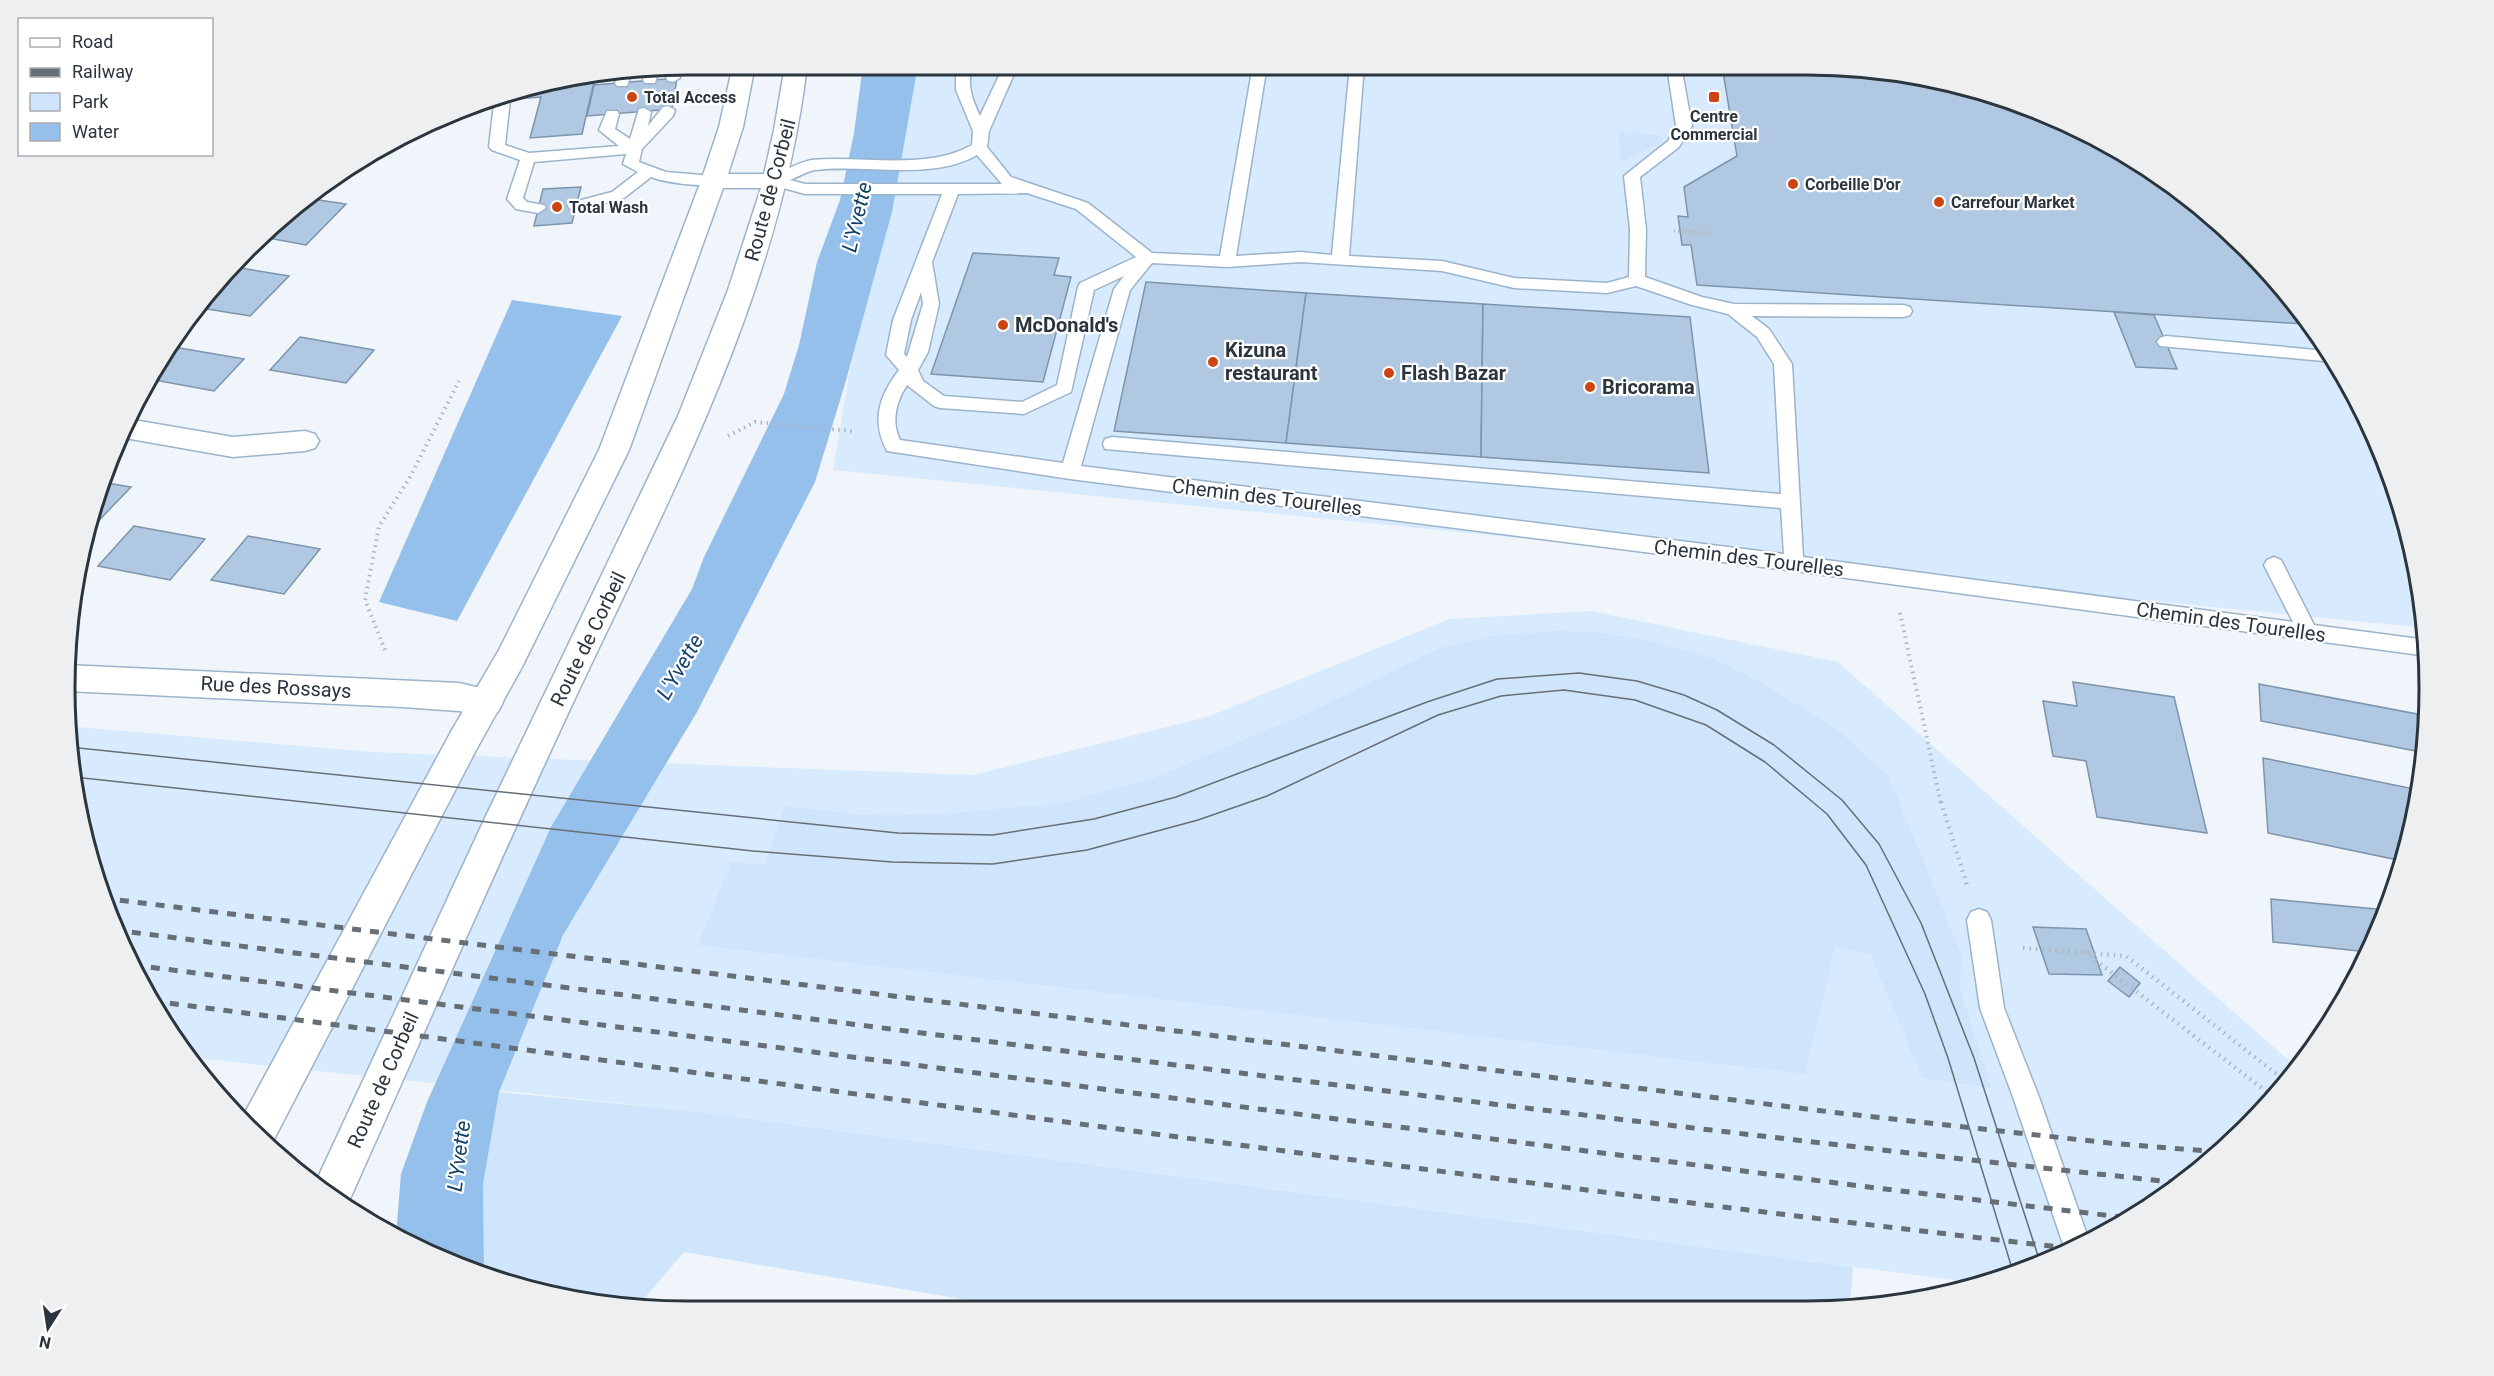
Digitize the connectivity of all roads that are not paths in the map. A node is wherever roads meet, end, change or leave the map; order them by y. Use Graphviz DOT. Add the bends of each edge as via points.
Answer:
graph roads {
  1 [pos="742,75"];
  2 [pos="795,75"];
  3 [pos="963,75"];
  4 [pos="1007,75"];
  5 [pos="1258,75"];
  6 [pos="1356,75"];
  7 [pos="1676,75"];
  8 [pos="501,105"];
  9 [pos="668,110"];
  10 [pos="644,112"];
  11 [pos="612,114"];
  12 [pos="980,139"];
  13 [pos="634,149"];
  14 [pos="528,158"];
  15 [pos="650,171"];
  16 [pos="713,181"];
  17 [pos="775,181"];
  18 [pos="952,188"];
  19 [pos="1035,190"];
  20 [pos="576,206"];
  21 [pos="538,208"];
  22 [pos="1148,258"];
  23 [pos="1340,261"];
  24 [pos="1227,262"];
  25 [pos="925,263"];
  26 [pos="1637,280"];
  27 [pos="1734,309"];
  28 [pos="1904,311"];
  29 [pos="2166,342"];
  30 [pos="2321,356"];
  31 [pos="909,370"];
  32 [pos="132,430"];
  33 [pos="306,441"];
  34 [pos="1112,444"];
  35 [pos="1070,472"];
  36 [pos="1791,502"];
  37 [pos="1794,563"];
  38 [pos="2274,565"];
  39 [pos="2308,632"];
  40 [pos="2418,647"];
  41 [pos="75,678"];
  42 [pos="486,702"];
  43 [pos="1979,920"];
  44 [pos="260,1126"];
  45 [pos="334,1188"];
  46 [pos="2074,1239"];
  1 -- 16 [label="main road" via="731,127"];
  2 -- 17 [label="main road, Route de Corbeil" via="789,125"];
  3 -- 12 [label="lane" via="965,100"];
  4 -- 12 [label="lane"];
  5 -- 24 [label="lane"];
  6 -- 23 [label="lane"];
  7 -- 26 [label="lane" via="1684,126 1674,144 1632,176 1638,228"];
  8 -- 14 [label="lane" via="497,147"];
  9 -- 13 [label="lane"];
  10 -- 13 [label="lane"];
  11 -- 13 [label="lane" via="607,130"];
  12 -- 17 [label="lane" via="962,157 933,163 811,165"];
  12 -- 19 [label="lane" via="1005,180"];
  13 -- 14 [label="lane"];
  13 -- 15 [label="lane" via="632,164"];
  14 -- 21 [label="lane" via="515,199 522,206"];
  15 -- 16 [label="lane" via="664,177"];
  15 -- 20 [label="lane" via="618,195"];
  16 -- 17 [label="main road"];
  16 -- 42 [label="main road" via="615,450"];
  17 -- 18 [label="lane" via="805,189"];
  17 -- 45 [label="main road, Route de Corbeil" via="748,271 673,464 487,849"];
  18 -- 19 [label="lane"];
  18 -- 25 [label="lane"];
  19 -- 22 [label="lane" via="1082,206"];
  22 -- 24 [label="lane"];
  22 -- 31 [label="lane" via="1086,287 1065,388 1024,408 940,402 916,386"];
  22 -- 35 [label="lane" via="1122,289"];
  23 -- 24 [label="lane" via="1301,257"];
  23 -- 26 [label="lane" via="1442,266 1514,283 1607,288"];
  25 -- 31 [label="lane" via="930,304 919,352"];
  25 -- 31 [label="lane" via="902,320 895,355"];
  26 -- 27 [label="lane"];
  27 -- 28 [label="lane"];
  27 -- 36 [label="lane" via="1763,333 1783,363"];
  29 -- 30 [label="lane"];
  31 -- 35 [label="lane, Chemin des Tourelles" via="891,392 885,431 894,446"];
  32 -- 33 [label="main road" via="233,447"];
  34 -- 36 [label="lane"];
  35 -- 37 [label="lane, Chemin des Tourelles"];
  36 -- 37 [label="lane"];
  37 -- 39 [label="lane, Chemin des Tourelles"];
  38 -- 39 [label="lane"];
  39 -- 40 [label="lane, Chemin des Tourelles"];
  41 -- 42 [label="main road, Rue des Rossays" via="402,693"];
  42 -- 44 [label="main road"];
  43 -- 46 [label="lane" via="1992,1008"];
}
